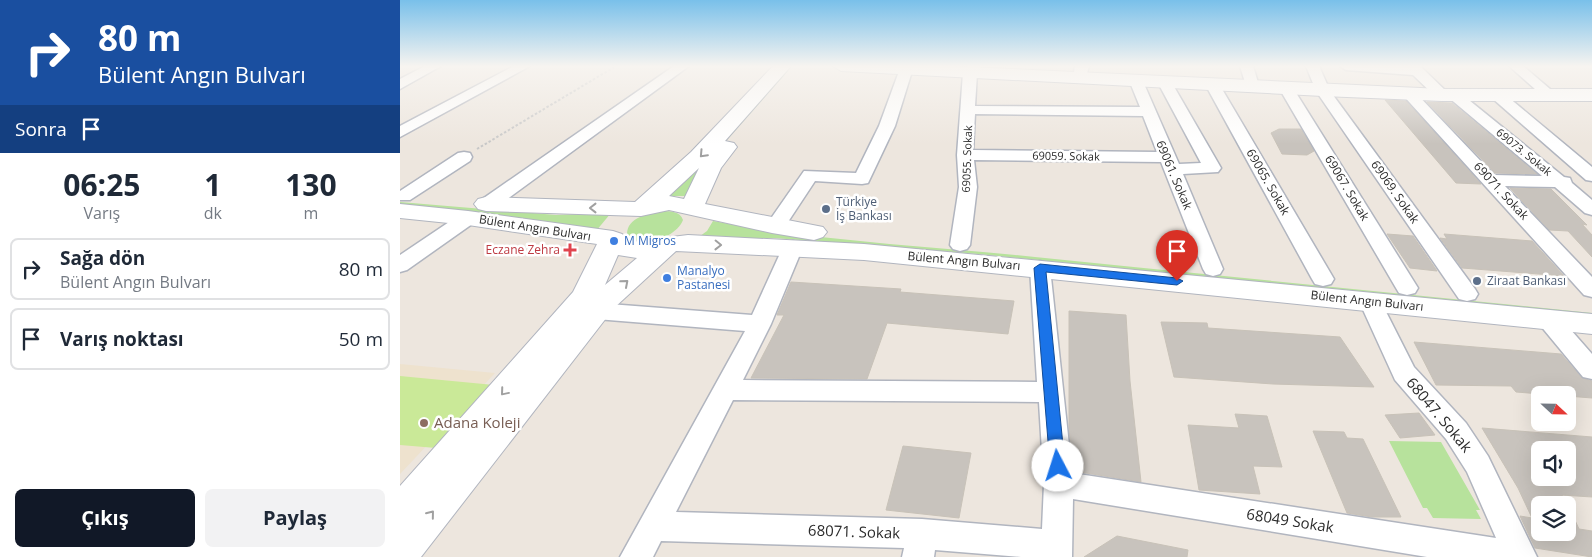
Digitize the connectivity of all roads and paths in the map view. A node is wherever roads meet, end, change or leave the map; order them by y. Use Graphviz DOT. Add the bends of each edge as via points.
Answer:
graph roads {
  1 [pos="475,92"];
  2 [pos="573,92"];
  3 [pos="646,92"];
  4 [pos="759,92"];
  5 [pos="776,92"];
  6 [pos="898,92"];
  7 [pos="971,92"];
  8 [pos="1144,92"];
  9 [pos="1170,92"];
  10 [pos="1217,92"];
  11 [pos="1288,92"];
  12 [pos="1324,92"];
  13 [pos="1365,92"];
  14 [pos="1444,92"];
  15 [pos="1546,92"];
  16 [pos="1408,93"];
  17 [pos="1448,95"];
  18 [pos="1497,95"];
  19 [pos="1550,95"];
  20 [pos="1588,97"];
  21 [pos="970,110"];
  22 [pos="1147,112"];
  23 [pos="400,132"];
  24 [pos="965,155"];
  25 [pos="464,157"];
  26 [pos="1169,163"];
  27 [pos="1592,176"];
  28 [pos="1490,180"];
  29 [pos="1560,182"];
  30 [pos="1592,185"];
  31 [pos="401,201"];
  32 [pos="642,208"];
  33 [pos="691,208"];
  34 [pos="1592,209"];
  35 [pos="478,211"];
  36 [pos="775,227"];
  37 [pos="613,239"];
  38 [pos="669,244"];
  39 [pos="960,245"];
  40 [pos="793,247"];
  41 [pos="400,265"];
  42 [pos="1040,268"];
  43 [pos="1214,269"];
  44 [pos="1323,279"];
  45 [pos="1407,288"];
  46 [pos="1592,290"];
  47 [pos="1467,294"];
  48 [pos="1370,301"];
  49 [pos="1592,307"];
  50 [pos="596,311"];
  51 [pos="1548,319"];
  52 [pos="760,324"];
  53 [pos="1592,324"];
  54 [pos="1592,370"];
  55 [pos="727,390"];
  56 [pos="1051,392"];
  57 [pos="1059,484"];
  58 [pos="400,514"];
  59 [pos="652,526"];
  60 [pos="920,546"];
  61 [pos="1056,551"];
  62 [pos="400,552"];
  63 [pos="636,557"];
  64 [pos="1521,557"];
  1 -- 23 [label="street"];
  2 -- 25 [label="path"];
  3 -- 35 [label="street"];
  4 -- 32 [label="main road, one-way" via="699,157"];
  5 -- 33 [label="main road" via="711,167"];
  6 -- 36 [label="street" via="887,126 862,179 810,175"];
  7 -- 21 [label="street, 69055. Sokak"];
  8 -- 22 [label="street, 69061. Sokak"];
  9 -- 26 [label="street, 69059. Sokak" via="1212,168"];
  10 -- 44 [label="street, 69065. Sokak"];
  11 -- 45 [label="street, 69067. Sokak"];
  12 -- 47 [label="street, 69069. Sokak"];
  13 -- 16 [label="main road"];
  14 -- 17 [label="street, 69073. Sokak"];
  15 -- 19 [label="street"];
  16 -- 17 [label="main road"];
  16 -- 28 [label="street, 69071. Sokak"];
  17 -- 18 [label="main road"];
  17 -- 29 [label="street, 69073. Sokak"];
  18 -- 19 [label="main road"];
  18 -- 27 [label="street"];
  19 -- 20 [label="main road"];
  21 -- 22 [label="street"];
  21 -- 24 [label="street, 69055. Sokak"];
  22 -- 26 [label="street, 69061. Sokak"];
  24 -- 26 [label="street, 69059. Sokak"];
  24 -- 39 [label="street, 69055. Sokak" via="968,187"];
  25 -- 31 [label="street"];
  26 -- 43 [label="street, 69061. Sokak"];
  28 -- 29 [label="street"];
  28 -- 46 [label="street, 69071. Sokak"];
  29 -- 30 [label="street"];
  29 -- 34 [label="street, 69073. Sokak"];
  31 -- 35 [label="main road, Bülent Angın Bulvarı"];
  32 -- 33 [label="main road, Bülent Angın Bulvarı" via="670,203"];
  32 -- 35 [label="main road, Bülent Angın Bulvarı, one-way"];
  32 -- 37 [label="main road" via="619,222 613,229"];
  33 -- 36 [label="main road, Bülent Angın Bulvarı"];
  33 -- 38 [label="main road" via="697,213 693,229"];
  35 -- 37 [label="main road, Bülent Angın Bulvarı"];
  35 -- 41 [label="street"];
  36 -- 39 [label="main road, Bülent Angın Bulvarı"];
  37 -- 38 [label="main road, Bülent Angın Bulvarı" via="622,247 633,250"];
  37 -- 58 [label="main road, one-way" via="585,296"];
  38 -- 40 [label="main road, Bülent Angın Bulvarı, one-way"];
  50 -- 38 [label="main road, one-way"];
  39 -- 43 [label="main road, Bülent Angın Bulvarı"];
  40 -- 42 [label="main road, Bülent Angın Bulvarı"];
  40 -- 52 [label="street"];
  42 -- 48 [label="main road, Bülent Angın Bulvarı"];
  42 -- 56 [label="street"];
  43 -- 44 [label="main road, Bülent Angın Bulvarı"];
  44 -- 45 [label="main road, Bülent Angın Bulvarı"];
  45 -- 47 [label="main road, Bülent Angın Bulvarı"];
  47 -- 49 [label="main road, Bülent Angın Bulvarı"];
  48 -- 51 [label="main road, Bülent Angın Bulvarı"];
  48 -- 64 [label="street, 68047. Sokak" via="1404,373 1456,431 1478,465"];
  50 -- 52 [label="street"];
  62 -- 50 [label="main road, one-way"];
  51 -- 53 [label="main road, Bülent Angın Bulvarı"];
  51 -- 54 [label="street"];
  52 -- 55 [label="street"];
  55 -- 56 [label="street"];
  55 -- 59 [label="street"];
  56 -- 57 [label="street"];
  57 -- 61 [label="street"];
  57 -- 64 [label="street, 68049 Sokak"];
  59 -- 60 [label="street, 68071. Sokak"];
  59 -- 63 [label="street"];
  60 -- 61 [label="street, 68071. Sokak"];
}
